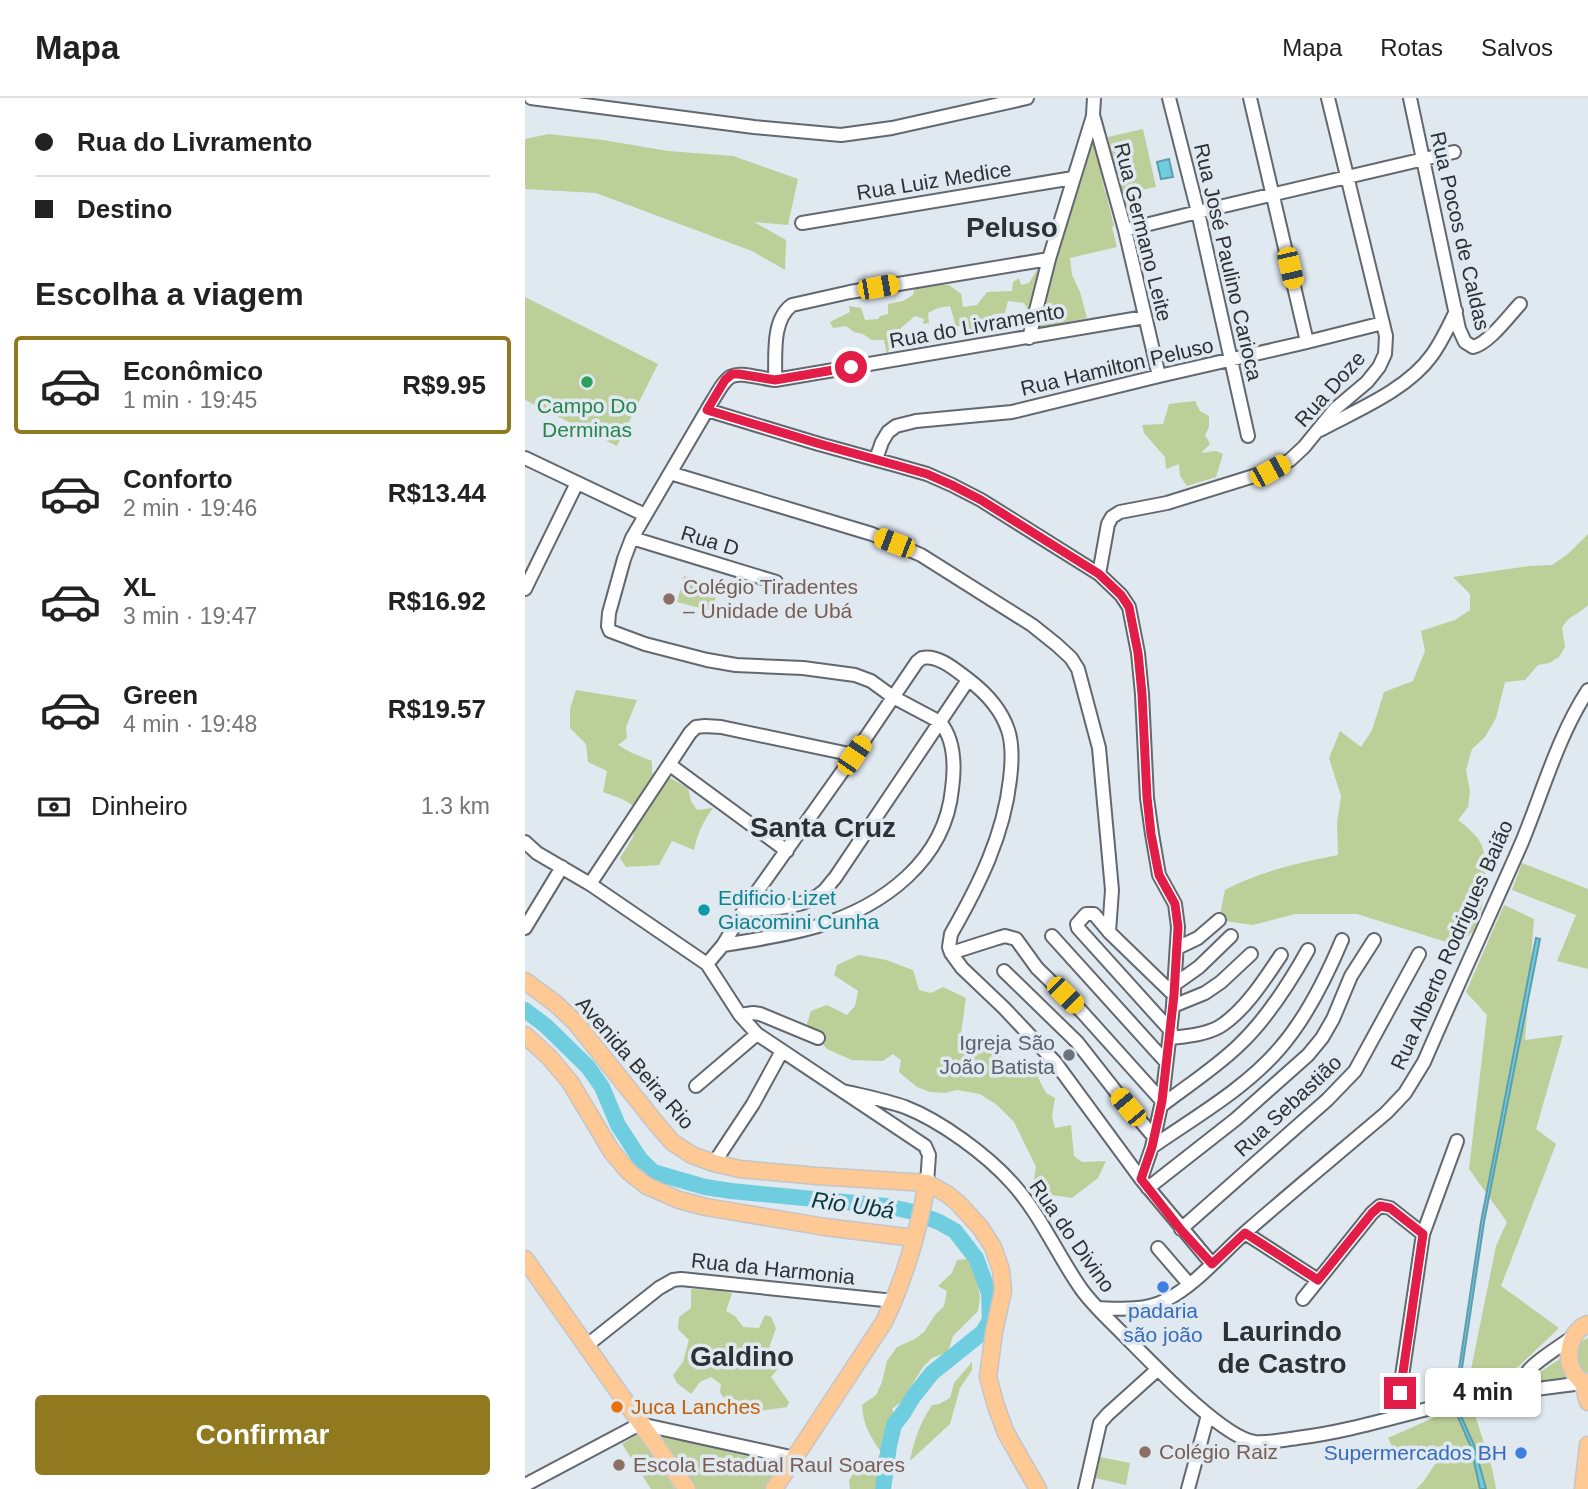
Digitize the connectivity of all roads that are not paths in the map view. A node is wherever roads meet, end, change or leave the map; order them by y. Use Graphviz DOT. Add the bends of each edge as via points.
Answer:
graph roads {
  1 [pos="531,98"];
  2 [pos="1027,98"];
  3 [pos="1094,98"];
  4 [pos="1168,98"];
  5 [pos="1250,98"];
  6 [pos="1328,98"];
  7 [pos="1410,98"];
  8 [pos="1093,115"];
  9 [pos="1454,152"];
  10 [pos="1423,160"];
  11 [pos="1073,178"];
  12 [pos="1346,178"];
  13 [pos="1273,195"];
  14 [pos="1198,212"];
  15 [pos="801,223"];
  16 [pos="1125,230"];
  17 [pos="1049,259"];
  18 [pos="1520,304"];
  19 [pos="1456,311"];
  20 [pos="1145,317"];
  21 [pos="1383,323"];
  22 [pos="1029,338"];
  23 [pos="1307,342"];
  24 [pos="1232,359"];
  25 [pos="1159,376"];
  26 [pos="775,380"];
  27 [pos="707,410"];
  28 [pos="1316,432"];
  29 [pos="1248,436"];
  30 [pos="525,458"];
  31 [pos="876,459"];
  32 [pos="670,474"];
  33 [pos="577,483"];
  34 [pos="645,515"];
  35 [pos="632,538"];
  36 [pos="1099,574"];
  37 [pos="776,582"];
  38 [pos="525,589"];
  39 [pos="968,680"];
  40 [pos="1588,690"];
  41 [pos="893,697"];
  42 [pos="940,722"];
  43 [pos="854,755"];
  44 [pos="670,765"];
  45 [pos="525,842"];
  46 [pos="531,851"];
  47 [pos="786,851"];
  48 [pos="562,867"];
  49 [pos="590,884"];
  50 [pos="744,910"];
  51 [pos="1219,919"];
  52 [pos="525,928"];
  53 [pos="1109,932"];
  54 [pos="1052,936"];
  55 [pos="1231,936"];
  56 [pos="1342,940"];
  57 [pos="1374,940"];
  58 [pos="723,945"];
  59 [pos="1177,948"];
  60 [pos="1308,950"];
  61 [pos="951,953"];
  62 [pos="1251,954"];
  63 [pos="1419,954"];
  64 [pos="1280,955"];
  65 [pos="707,964"];
  66 [pos="1004,971"];
  67 [pos="525,981"];
  68 [pos="1174,995"];
  69 [pos="740,1015"];
  70 [pos="757,1034"];
  71 [pos="1170,1034"];
  72 [pos="525,1035"];
  73 [pos="818,1038"];
  74 [pos="782,1051"];
  75 [pos="1166,1062"];
  76 [pos="696,1086"];
  77 [pos="843,1091"];
  78 [pos="1161,1103"];
  79 [pos="1153,1142"];
  80 [pos="1457,1142"];
  81 [pos="714,1163"];
  82 [pos="1145,1183"];
  83 [pos="926,1187"];
  84 [pos="1181,1230"];
  85 [pos="1245,1233"];
  86 [pos="915,1234"];
  87 [pos="1423,1234"];
  88 [pos="1158,1248"];
  89 [pos="525,1259"];
  90 [pos="1212,1264"];
  91 [pos="1318,1280"];
  92 [pos="1189,1284"];
  93 [pos="1303,1299"];
  94 [pos="894,1301"];
  95 [pos="1097,1308"];
  96 [pos="1583,1324"];
  97 [pos="586,1346"];
  98 [pos="1158,1369"];
  99 [pos="1585,1382"];
  100 [pos="1529,1390"];
  101 [pos="1588,1402"];
  102 [pos="1208,1415"];
  103 [pos="1397,1417"];
  104 [pos="640,1424"];
  105 [pos="1588,1445"];
  106 [pos="795,1458"];
  107 [pos="525,1485"];
  108 [pos="687,1489"];
  109 [pos="774,1489"];
  110 [pos="1038,1489"];
  111 [pos="1085,1489"];
  112 [pos="1188,1489"];
  113 [pos="1583,1489"];
  1 -- 2 [label="street" via="841,135"];
  3 -- 8 [label="street, Rua Germano Leite"];
  4 -- 14 [label="street, Rua José Paulino Carioca"];
  5 -- 13 [label="street"];
  6 -- 12 [label="street, Rua Doze"];
  7 -- 10 [label="street, Rua Pocos de Caldas"];
  8 -- 11 [label="street"];
  8 -- 16 [label="street, Rua Germano Leite"];
  9 -- 10 [label="street"];
  10 -- 12 [label="street"];
  10 -- 19 [label="street, Rua Pocos de Caldas"];
  11 -- 15 [label="street, Rua Luiz Medice"];
  11 -- 17 [label="street"];
  12 -- 13 [label="street"];
  12 -- 21 [label="street, Rua Doze"];
  13 -- 14 [label="street"];
  13 -- 23 [label="street"];
  14 -- 16 [label="street"];
  14 -- 24 [label="street, Rua José Paulino Carioca"];
  16 -- 20 [label="street, Rua Germano Leite"];
  17 -- 22 [label="street"];
  17 -- 26 [label="street" via="792,305 778,329"];
  18 -- 19 [label="street, Rua Pocos de Caldas" via="1473,347 1462,337"];
  19 -- 28 [label="street" via="1431,356 1413,375"];
  20 -- 22 [label="street, Rua do Livramento"];
  20 -- 25 [label="street, Rua Germano Leite"];
  21 -- 23 [label="street, Rua Hamilton Peluso"];
  21 -- 28 [label="street, Rua Doze" via="1385,354 1379,367"];
  22 -- 26 [label="street, Rua do Livramento"];
  23 -- 24 [label="street, Rua Hamilton Peluso"];
  24 -- 25 [label="street, Rua Hamilton Peluso"];
  24 -- 29 [label="street, Rua José Paulino Carioca"];
  25 -- 31 [label="street, Rua Hamilton Peluso" via="1012,412 896,426 888,432"];
  26 -- 27 [label="street, Rua do Livramento" via="732,374"];
  27 -- 31 [label="street"];
  27 -- 32 [label="street"];
  28 -- 36 [label="street, Rua Doze" via="1290,460 1270,471 1112,517"];
  30 -- 33 [label="street"];
  31 -- 36 [label="street" via="952,485"];
  32 -- 34 [label="street"];
  32 -- 53 [label="street" via="872,534 912,551 1032,625 1071,658 1079,668 1099,748 1112,890"];
  33 -- 34 [label="street"];
  33 -- 38 [label="street"];
  34 -- 35 [label="street"];
  35 -- 37 [label="street, Rua D"];
  35 -- 41 [label="street" via="609,613 610,631 707,660 855,675"];
  36 -- 59 [label="street" via="1129,607 1140,680 1151,834 1159,875 1175,904"];
  39 -- 41 [label="street" via="933,657 922,658"];
  39 -- 42 [label="street"];
  39 -- 61 [label="street" via="1002,717 1009,732 1011,767 998,836 951,934"];
  40 -- 85 [label="street, Rua Alberto Rodrigues Baião" via="1416,1076 1386,1113"];
  41 -- 42 [label="street"];
  41 -- 43 [label="street"];
  42 -- 50 [label="street" via="824,891 779,908"];
  42 -- 58 [label="street" via="950,740 952,797 937,840 920,863 898,885 851,913 781,935"];
  43 -- 44 [label="street" via="705,726 689,733"];
  43 -- 47 [label="street"];
  44 -- 47 [label="street"];
  44 -- 49 [label="street"];
  45 -- 46 [label="street"];
  46 -- 48 [label="street"];
  47 -- 50 [label="street"];
  48 -- 49 [label="street"];
  48 -- 52 [label="street"];
  49 -- 65 [label="street"];
  50 -- 58 [label="street"];
  51 -- 59 [label="street" via="1198,938"];
  53 -- 68 [label="street"];
  53 -- 71 [label="street" via="1092,913 1077,924"];
  54 -- 75 [label="street"];
  55 -- 68 [label="street"];
  56 -- 79 [label="street" via="1315,997 1280,1048 1229,1094"];
  57 -- 82 [label="street" via="1328,1028 1308,1055 1236,1119"];
  58 -- 65 [label="street"];
  59 -- 68 [label="street"];
  60 -- 78 [label="street" via="1288,985 1241,1044"];
  61 -- 78 [label="street" via="1005,936 1016,939"];
  61 -- 82 [label="street" via="1055,1062"];
  62 -- 68 [label="street" via="1205,993"];
  63 -- 84 [label="street, Rua Sebastião" via="1355,1071"];
  64 -- 71 [label="street" via="1252,994 1218,1028"];
  65 -- 69 [label="street"];
  66 -- 79 [label="street" via="1077,1042"];
  67 -- 81 [label="main road, Avenida Beira Rio" via="576,1023 672,1142"];
  68 -- 71 [label="street"];
  69 -- 70 [label="street"];
  69 -- 73 [label="street" via="760,1014"];
  70 -- 74 [label="street"];
  70 -- 76 [label="street"];
  71 -- 75 [label="street"];
  72 -- 86 [label="main road" via="569,1082 612,1152 647,1186 706,1207 825,1227"];
  74 -- 77 [label="street"];
  74 -- 81 [label="street"];
  75 -- 78 [label="street"];
  77 -- 83 [label="street" via="927,1149"];
  77 -- 95 [label="street, Rua do Divino" via="904,1107 934,1121 991,1163 1035,1212"];
  78 -- 79 [label="street"];
  79 -- 82 [label="street"];
  80 -- 87 [label="street"];
  81 -- 83 [label="main road, Avenida Beira Rio"];
  82 -- 84 [label="street"];
  83 -- 86 [label="main road"];
  83 -- 110 [label="main road" via="958,1203 993,1247 1003,1291 988,1377 1006,1433"];
  84 -- 90 [label="street"];
  85 -- 90 [label="street, Rua Alberto Rodrigues Baião"];
  85 -- 91 [label="street"];
  86 -- 94 [label="main road"];
  87 -- 91 [label="street" via="1390,1208 1380,1206"];
  87 -- 103 [label="street"];
  88 -- 92 [label="street"];
  89 -- 97 [label="main road"];
  90 -- 92 [label="street, Rua Alberto Rodrigues Baião"];
  91 -- 93 [label="street"];
  92 -- 95 [label="street, Rua Alberto Rodrigues Baião" via="1164,1301 1142,1307"];
  94 -- 97 [label="street, Rua da Harmonia" via="673,1280"];
  94 -- 106 [label="main road"];
  95 -- 98 [label="street, Rua do Divino"];
  96 -- 99 [label="main road" via="1570,1348 1570,1366"];
  96 -- 100 [label="street" via="1531,1368 1526,1378"];
  97 -- 104 [label="main road"];
  98 -- 102 [label="street, Rua do Divino"];
  98 -- 111 [label="street" via="1100,1423"];
  99 -- 100 [label="street"];
  99 -- 101 [label="main road"];
  100 -- 103 [label="street"];
  102 -- 103 [label="street, Rua do Divino" via="1246,1440 1266,1442 1311,1437"];
  102 -- 112 [label="street"];
  104 -- 106 [label="street"];
  104 -- 107 [label="street"];
  104 -- 108 [label="main road"];
  105 -- 113 [label="main road"];
  106 -- 109 [label="main road"];
}
